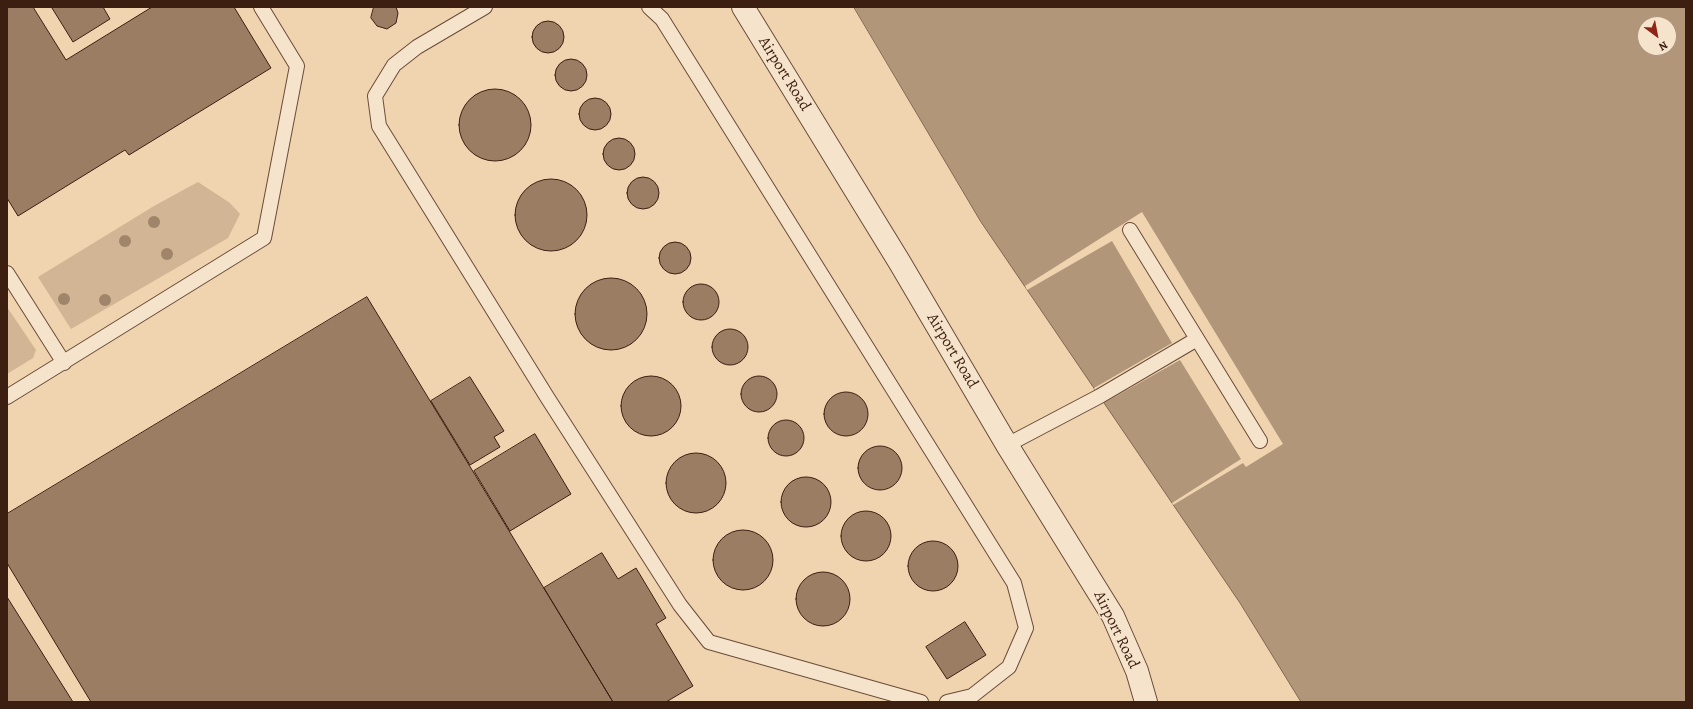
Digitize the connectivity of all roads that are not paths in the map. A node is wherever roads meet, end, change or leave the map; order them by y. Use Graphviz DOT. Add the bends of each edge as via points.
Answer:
graph roads {
  1 [pos="261,7"];
  2 [pos="485,7"];
  3 [pos="649,7"];
  4 [pos="743,7"];
  5 [pos="1130,230"];
  6 [pos="7,273"];
  7 [pos="1197,339"];
  8 [pos="64,363"];
  9 [pos="7,397"];
  10 [pos="1260,441"];
  11 [pos="1007,445"];
  12 [pos="921,702"];
  13 [pos="947,702"];
  14 [pos="1146,702"];
  1 -- 8 [label="lane" via="297,66 264,238"];
  2 -- 12 [label="lane" via="417,47 394,65 375,96 379,126 552,404 680,605 710,642"];
  3 -- 13 [label="lane" via="662,19 1014,583 1026,628 1009,667 972,696"];
  4 -- 11 [label="street, Airport Road" via="900,263"];
  5 -- 7 [label="lane"];
  6 -- 8 [label="lane"];
  7 -- 10 [label="lane"];
  7 -- 11 [label="lane" via="1100,396"];
  8 -- 9 [label="lane"];
  11 -- 14 [label="street, Airport Road" via="1113,616 1137,671"];
}
